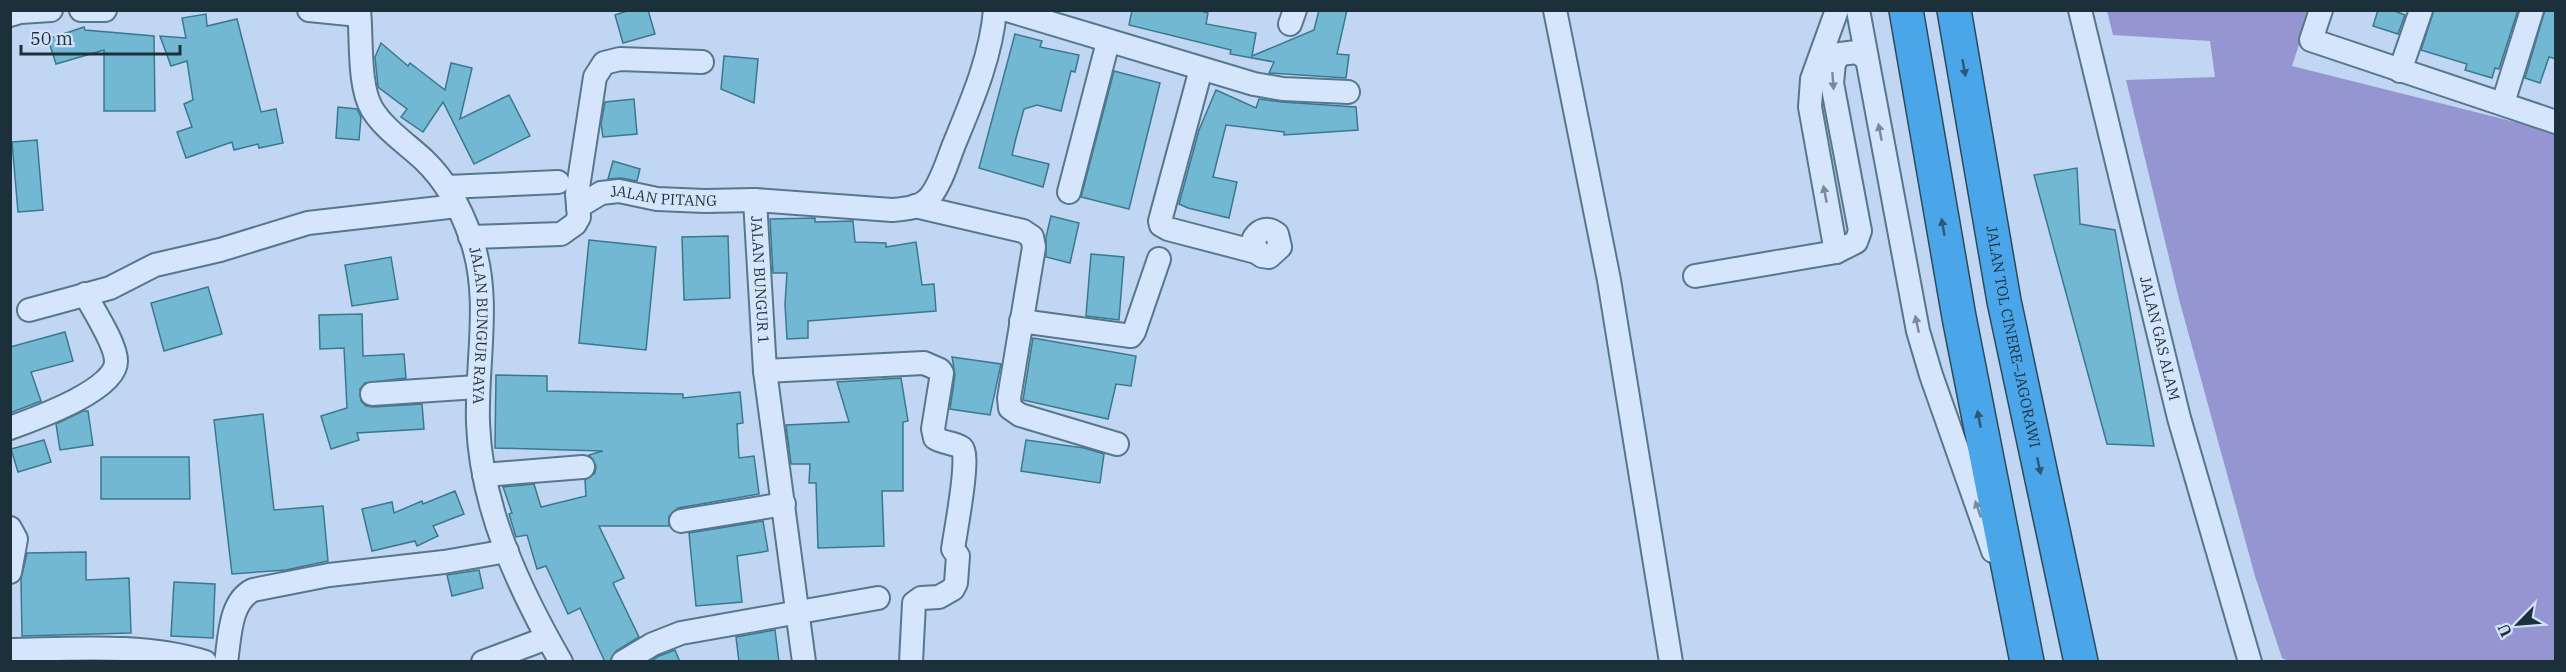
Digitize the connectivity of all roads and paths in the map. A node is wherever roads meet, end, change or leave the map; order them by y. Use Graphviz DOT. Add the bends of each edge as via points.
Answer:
graph roads {
  1 [pos="51,10"];
  2 [pos="81,10"];
  3 [pos="105,10"];
  4 [pos="309,10"];
  5 [pos="995,10"];
  6 [pos="1007,10"];
  7 [pos="1555,10"];
  8 [pos="1837,10"];
  9 [pos="1858,10"];
  10 [pos="1906,10"];
  11 [pos="1954,10"];
  12 [pos="2080,10"];
  13 [pos="2321,10"];
  14 [pos="2421,10"];
  15 [pos="2532,10"];
  16 [pos="359,13"];
  17 [pos="16,14"];
  18 [pos="1108,42"];
  19 [pos="1833,49"];
  20 [pos="1866,58"];
  21 [pos="702,62"];
  22 [pos="1201,69"];
  23 [pos="2400,71"];
  24 [pos="1348,92"];
  25 [pos="2503,103"];
  26 [pos="2556,122"];
  27 [pos="558,182"];
  28 [pos="1069,192"];
  29 [pos="452,196"];
  30 [pos="755,201"];
  31 [pos="915,206"];
  32 [pos="578,207"];
  33 [pos="470,237"];
  34 [pos="1256,252"];
  35 [pos="1159,259"];
  36 [pos="1695,276"];
  37 [pos="85,294"];
  38 [pos="29,310"];
  39 [pos="1021,321"];
  40 [pos="765,371"];
  41 [pos="477,387"];
  42 [pos="372,394"];
  43 [pos="10,428"];
  44 [pos="1117,444"];
  45 [pos="583,467"];
  46 [pos="484,475"];
  47 [pos="783,500"];
  48 [pos="681,517"];
  49 [pos="10,528"];
  50 [pos="507,550"];
  51 [pos="10,572"];
  52 [pos="878,598"];
  53 [pos="799,613"];
  54 [pos="2018,623"];
  55 [pos="547,638"];
  56 [pos="10,650"];
  57 [pos="205,662"];
  58 [pos="226,662"];
  59 [pos="483,662"];
  60 [pos="561,662"];
  61 [pos="624,662"];
  62 [pos="804,662"];
  63 [pos="910,662"];
  64 [pos="1671,662"];
  65 [pos="2027,662"];
  66 [pos="2081,662"];
  67 [pos="2250,662"];
  1 -- 17 [label="street"];
  2 -- 3 [label="street"];
  4 -- 16 [label="street"];
  5 -- 31 [label="street" via="985,63 944,169 930,197"];
  6 -- 18 [label="street"];
  7 -- 64 [label="street" via="1614,303"];
  8 -- 19 [label="street"];
  9 -- 20 [label="street"];
  54 -- 10 [label="highway, one-way" via="1959,317"];
  11 -- 66 [label="highway, JALAN TOL CINERE–JAGORAWI, one-way" via="2004,301"];
  12 -- 67 [label="street, JALAN GAS ALAM" via="2184,438"];
  13 -- 23 [label="street" via="2311,40"];
  14 -- 23 [label="street"];
  15 -- 25 [label="street"];
  16 -- 29 [label="street, JALAN BUNGUR RAYA" via="366,89 373,110 437,174"];
  18 -- 22 [label="street"];
  18 -- 28 [label="street"];
  19 -- 20 [label="street" via="1857,52"];
  19 -- 36 [label="street" via="1812,80 1811,117 1836,252"];
  54 -- 20 [label="street, one-way" via="1918,331"];
  21 -- 32 [label="street" via="620,59 604,63 595,77"];
  22 -- 24 [label="street" via="1273,88"];
  22 -- 34 [label="street" via="1161,225"];
  23 -- 25 [label="street"];
  25 -- 26 [label="street"];
  27 -- 29 [label="street"];
  29 -- 33 [label="street, JALAN BUNGUR RAYA"];
  29 -- 37 [label="street" via="308,223 155,265 110,288"];
  30 -- 31 [label="street, JALAN BUNGUR 1" via="892,210"];
  30 -- 32 [label="street, JALAN PITANG" via="657,199 609,191"];
  30 -- 40 [label="street, JALAN BUNGUR 1"];
  31 -- 39 [label="street, JALAN BUNGUR 1" via="1023,231 1032,237 1034,247"];
  32 -- 33 [label="street" via="579,217 561,234"];
  33 -- 41 [label="street, JALAN BUNGUR RAYA" via="481,285"];
  35 -- 39 [label="street" via="1131,336"];
  37 -- 38 [label="street"];
  37 -- 43 [label="street" via="116,358 113,375 96,390"];
  39 -- 44 [label="street" via="1009,398 1013,412"];
  40 -- 47 [label="street, JALAN BUNGUR 1"];
  40 -- 63 [label="street" via="924,363 942,374 935,438 960,447 964,453 953,549 958,556 956,583 951,592 914,603"];
  41 -- 42 [label="street"];
  41 -- 46 [label="street, JALAN BUNGUR RAYA"];
  45 -- 46 [label="street"];
  46 -- 50 [label="street, JALAN BUNGUR RAYA"];
  47 -- 48 [label="street"];
  47 -- 53 [label="street, JALAN BUNGUR 1"];
  49 -- 51 [label="street" via="16,542"];
  50 -- 55 [label="street, JALAN BUNGUR RAYA"];
  50 -- 58 [label="street" via="253,590 236,608"];
  52 -- 53 [label="street"];
  53 -- 61 [label="street" via="681,633"];
  53 -- 62 [label="street, JALAN BUNGUR 1"];
  54 -- 65 [label="highway"];
  55 -- 59 [label="street"];
  55 -- 60 [label="street, JALAN BUNGUR RAYA"];
  56 -- 57 [label="street" via="138,651"];
}
